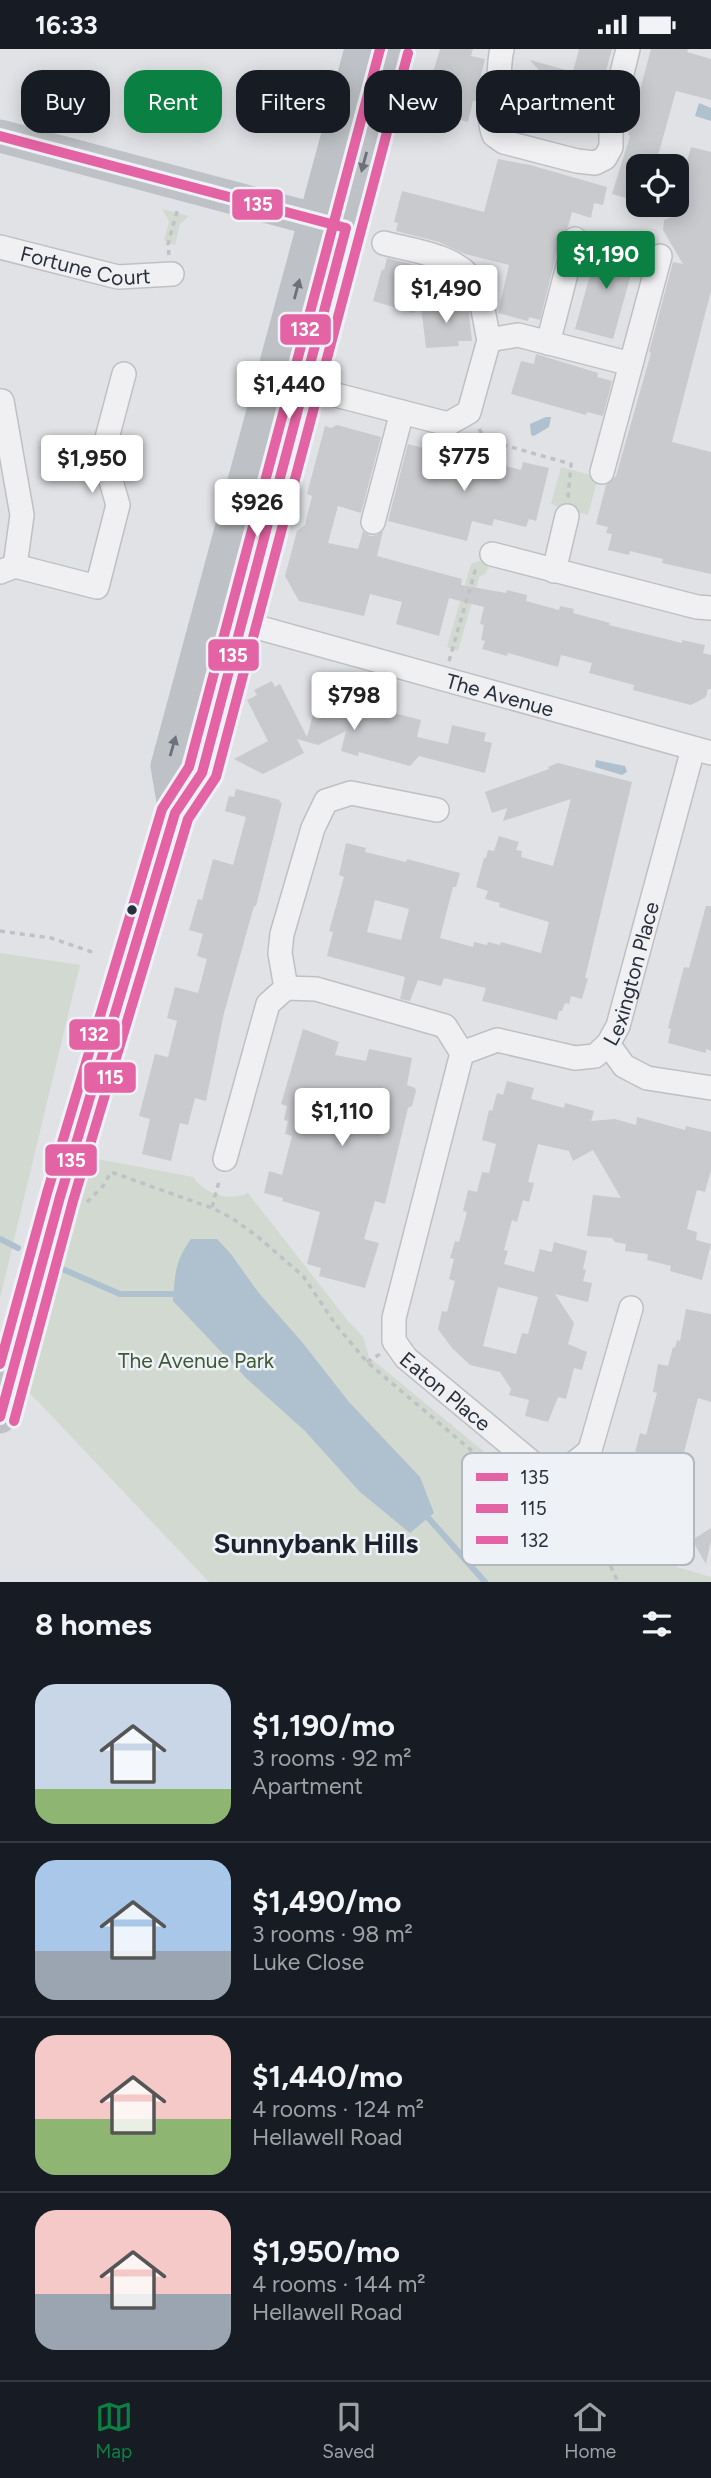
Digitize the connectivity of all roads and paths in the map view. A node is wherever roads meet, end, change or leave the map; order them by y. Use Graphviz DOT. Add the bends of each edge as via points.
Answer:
graph roads {
  1 [pos="361,49"];
  2 [pos="394,49"];
  3 [pos="502,49"];
  4 [pos="628,49"];
  5 [pos="0,136"];
  6 [pos="178,208"];
  7 [pos="331,224"];
  8 [pos="575,239"];
  9 [pos="384,243"];
  10 [pos="0,247"];
  11 [pos="660,256"];
  12 [pos="172,274"];
  13 [pos="489,340"];
  14 [pos="548,343"];
  15 [pos="631,364"];
  16 [pos="124,374"];
  17 [pos="305,387"];
  18 [pos="0,401"];
  19 [pos="402,412"];
  20 [pos="469,412"];
  21 [pos="602,471"];
  22 [pos="567,516"];
  23 [pos="373,521"];
  24 [pos="489,561"];
  25 [pos="7,569"];
  26 [pos="554,571"];
  27 [pos="711,608"];
  28 [pos="209,614"];
  29 [pos="241,623"];
  30 [pos="444,679"];
  31 [pos="702,751"];
  32 [pos="437,810"];
  33 [pos="175,813"];
  34 [pos="0,931"];
  35 [pos="92,953"];
  36 [pos="286,988"];
  37 [pos="608,1044"];
  38 [pos="461,1053"];
  39 [pos="711,1088"];
  40 [pos="225,1159"];
  41 [pos="76,1201"];
  42 [pos="212,1208"];
  43 [pos="631,1308"];
  44 [pos="2,1403"];
  45 [pos="474,1453"];
  46 [pos="521,1453"];
  47 [pos="587,1453"];
  48 [pos="610,1565"];
  49 [pos="618,1582"];
  1 -- 7 [label="street"];
  2 -- 7 [label="street, one-way"];
  3 -- 4 [label="street" via="489,117 494,135 504,142 595,163 605,158 611,147 611,117"];
  5 -- 7 [label="street"];
  6 -- 12 [label="path" via="168,244"];
  7 -- 17 [label="street"];
  28 -- 7 [label="street, one-way"];
  8 -- 14 [label="street"];
  9 -- 13 [label="street" via="448,260 463,270 475,285"];
  10 -- 12 [label="street, Fortune Court" via="118,277"];
  11 -- 15 [label="street"];
  13 -- 14 [label="street" via="518,335"];
  13 -- 20 [label="street"];
  14 -- 15 [label="street"];
  15 -- 21 [label="street"];
  16 -- 25 [label="street" via="103,453 118,505 97,587"];
  17 -- 19 [label="street"];
  17 -- 29 [label="street"];
  18 -- 25 [label="street" via="22,516"];
  19 -- 20 [label="street" via="448,424"];
  19 -- 23 [label="street"];
  20 -- 22 [label="path" via="486,440 571,464"];
  22 -- 26 [label="street"];
  24 -- 26 [label="street"];
  24 -- 30 [label="path" via="475,571"];
  26 -- 27 [label="street"];
  28 -- 29 [label="street, The Avenue"];
  33 -- 28 [label="street, one-way" via="167,766"];
  29 -- 30 [label="street, The Avenue"];
  29 -- 33 [label="street" via="202,773"];
  30 -- 31 [label="street, The Avenue"];
  31 -- 37 [label="street, Lexington Place" via="618,1025"];
  32 -- 36 [label="street" via="351,793 326,800 313,828 282,934"];
  33 -- 44 [label="street"];
  34 -- 35 [label="path" via="51,938"];
  36 -- 38 [label="street" via="316,989 445,1026"];
  36 -- 40 [label="street" via="268,1004"];
  37 -- 38 [label="street, Lexington Place" via="595,1056 575,1058 497,1040"];
  37 -- 39 [label="street" via="624,1066 647,1077"];
  38 -- 46 [label="street, Eaton Place" via="394,1318 394,1341 406,1358"];
  40 -- 42 [label="path"];
  41 -- 42 [label="path" via="85,1203 111,1172"];
  42 -- 45 [label="path" via="258,1237 303,1276 359,1354"];
  43 -- 47 [label="street, Eaton Place"];
  48 -- 49 [label="path"];
}
